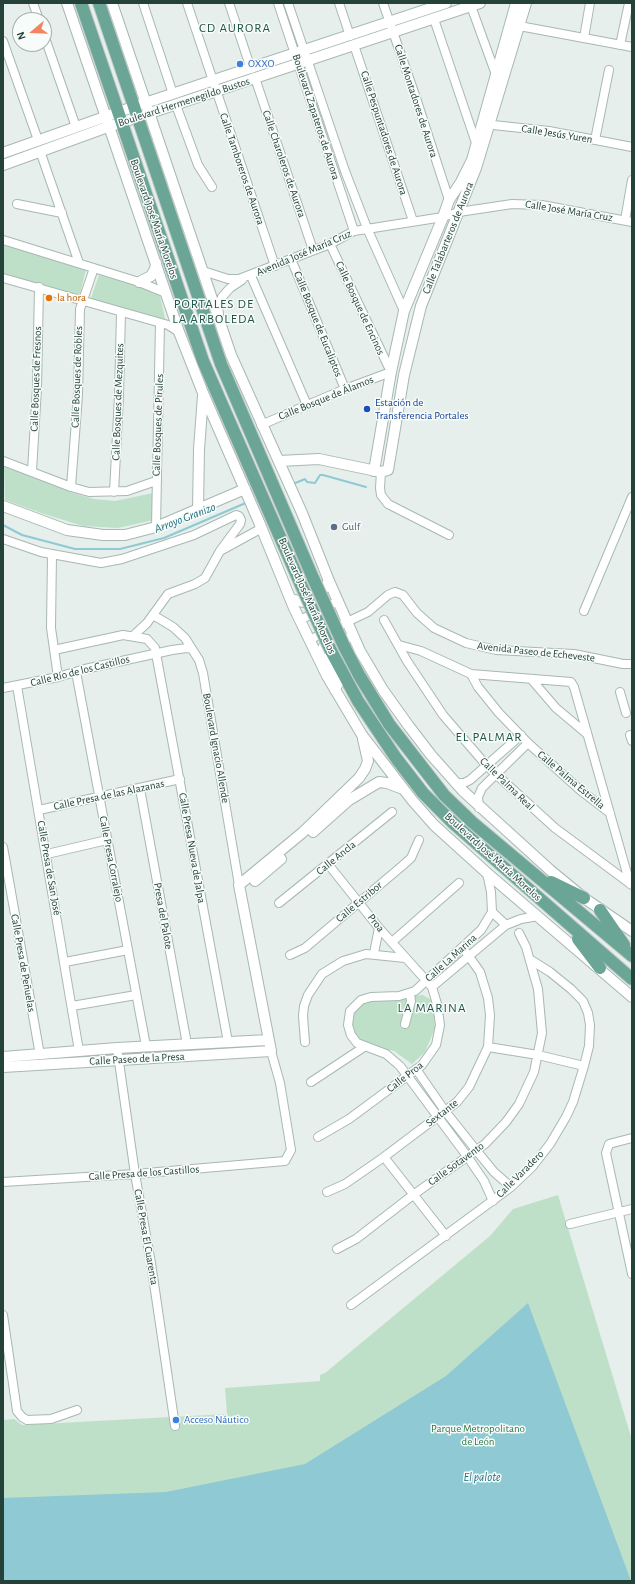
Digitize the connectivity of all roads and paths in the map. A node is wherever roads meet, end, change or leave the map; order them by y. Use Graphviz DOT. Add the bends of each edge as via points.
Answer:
graph roads {
  1 [pos="81,3"];
  2 [pos="99,3"];
  3 [pos="112,3"];
  4 [pos="143,3"];
  5 [pos="187,3"];
  6 [pos="229,3"];
  7 [pos="278,3"];
  8 [pos="288,3"];
  9 [pos="339,3"];
  10 [pos="383,3"];
  11 [pos="446,3"];
  12 [pos="516,3"];
  13 [pos="526,3"];
  14 [pos="590,3"];
  15 [pos="629,3"];
  16 [pos="70,5"];
  17 [pos="476,5"];
  18 [pos="428,6"];
  19 [pos="434,19"];
  20 [pos="513,25"];
  21 [pos="391,27"];
  22 [pos="584,38"];
  23 [pos="352,40"];
  24 [pos="3,41"];
  25 [pos="620,44"];
  26 [pos="632,47"];
  27 [pos="50,52"];
  28 [pos="302,57"];
  29 [pos="251,69"];
  30 [pos="609,70"];
  31 [pos="495,72"];
  32 [pos="255,78"];
  33 [pos="215,86"];
  34 [pos="173,94"];
  35 [pos="146,103"];
  36 [pos="176,105"];
  37 [pos="135,112"];
  38 [pos="149,114"];
  39 [pos="106,116"];
  40 [pos="117,120"];
  41 [pos="485,124"];
  42 [pos="76,127"];
  43 [pos="38,140"];
  44 [pos="594,140"];
  45 [pos="476,143"];
  46 [pos="632,147"];
  47 [pos="40,151"];
  48 [pos="3,153"];
  49 [pos="3,165"];
  50 [pos="345,171"];
  51 [pos="335,175"];
  52 [pos="632,180"];
  53 [pos="212,186"];
  54 [pos="449,200"];
  55 [pos="17,204"];
  56 [pos="459,212"];
  57 [pos="62,214"];
  58 [pos="443,217"];
  59 [pos="413,221"];
  60 [pos="628,221"];
  61 [pos="367,228"];
  62 [pos="354,231"];
  63 [pos="3,240"];
  64 [pos="330,244"];
  65 [pos="313,250"];
  66 [pos="197,257"];
  67 [pos="291,259"];
  68 [pos="79,263"];
  69 [pos="275,266"];
  70 [pos="157,267"];
  71 [pos="94,268"];
  72 [pos="203,271"];
  73 [pos="191,276"];
  74 [pos="248,277"];
  75 [pos="3,278"];
  76 [pos="175,281"];
  77 [pos="138,282"];
  78 [pos="39,287"];
  79 [pos="196,291"];
  80 [pos="166,292"];
  81 [pos="180,296"];
  82 [pos="84,300"];
  83 [pos="215,308"];
  84 [pos="404,311"];
  85 [pos="121,312"];
  86 [pos="175,320"];
  87 [pos="160,323"];
  88 [pos="221,325"];
  89 [pos="179,332"];
  90 [pos="391,372"];
  91 [pos="404,375"];
  92 [pos="345,389"];
  93 [pos="203,393"];
  94 [pos="307,405"];
  95 [pos="261,425"];
  96 [pos="3,461"];
  97 [pos="279,461"];
  98 [pos="32,471"];
  99 [pos="378,471"];
  100 [pos="156,481"];
  101 [pos="72,487"];
  102 [pos="114,492"];
  103 [pos="246,493"];
  104 [pos="632,497"];
  105 [pos="3,506"];
  106 [pos="198,510"];
  107 [pos="261,525"];
  108 [pos="156,527"];
  109 [pos="449,535"];
  110 [pos="3,539"];
  111 [pos="220,551"];
  112 [pos="52,554"];
  113 [pos="330,581"];
  114 [pos="291,599"];
  115 [pos="338,601"];
  116 [pos="584,612"];
  117 [pos="153,615"];
  118 [pos="300,620"];
  119 [pos="384,620"];
  120 [pos="347,622"];
  121 [pos="133,636"];
  122 [pos="309,640"];
  123 [pos="399,645"];
  124 [pos="54,650"];
  125 [pos="192,650"];
  126 [pos="157,653"];
  127 [pos="632,664"];
  128 [pos="76,672"];
  129 [pos="471,674"];
  130 [pos="58,677"];
  131 [pos="375,677"];
  132 [pos="531,679"];
  133 [pos="17,686"];
  134 [pos="3,688"];
  135 [pos="335,690"];
  136 [pos="620,692"];
  137 [pos="628,708"];
  138 [pos="587,734"];
  139 [pos="362,735"];
  140 [pos="520,735"];
  141 [pos="528,744"];
  142 [pos="487,766"];
  143 [pos="496,774"];
  144 [pos="180,779"];
  145 [pos="455,783"];
  146 [pos="140,789"];
  147 [pos="403,789"];
  148 [pos="99,797"];
  149 [pos="479,808"];
  150 [pos="39,810"];
  151 [pos="392,812"];
  152 [pos="610,813"];
  153 [pos="107,840"];
  154 [pos="419,840"];
  155 [pos="3,848"];
  156 [pos="47,854"];
  157 [pos="328,864"];
  158 [pos="530,872"];
  159 [pos="487,873"];
  160 [pos="459,883"];
  161 [pos="631,885"];
  162 [pos="240,889"];
  163 [pos="584,898"];
  164 [pos="360,901"];
  165 [pos="279,903"];
  166 [pos="600,910"];
  167 [pos="492,912"];
  168 [pos="538,916"];
  169 [pos="561,918"];
  170 [pos="506,925"];
  171 [pos="379,928"];
  172 [pos="632,932"];
  173 [pos="519,933"];
  174 [pos="392,942"];
  175 [pos="463,948"];
  176 [pos="128,950"];
  177 [pos="374,953"];
  178 [pos="290,955"];
  179 [pos="469,956"];
  180 [pos="632,956"];
  181 [pos="405,958"];
  182 [pos="531,960"];
  183 [pos="65,962"];
  184 [pos="600,968"];
  185 [pos="632,979"];
  186 [pos="425,980"];
  187 [pos="432,987"];
  188 [pos="410,993"];
  189 [pos="136,995"];
  190 [pos="632,996"];
  191 [pos="72,1006"];
  192 [pos="405,1024"];
  193 [pos="268,1040"];
  194 [pos="228,1042"];
  195 [pos="305,1042"];
  196 [pos="187,1044"];
  197 [pos="146,1046"];
  198 [pos="364,1047"];
  199 [pos="488,1047"];
  200 [pos="117,1048"];
  201 [pos="79,1051"];
  202 [pos="271,1051"];
  203 [pos="40,1055"];
  204 [pos="538,1055"];
  205 [pos="3,1057"];
  206 [pos="118,1060"];
  207 [pos="584,1066"];
  208 [pos="3,1067"];
  209 [pos="416,1069"];
  210 [pos="406,1075"];
  211 [pos="311,1082"];
  212 [pos="445,1111"];
  213 [pos="437,1116"];
  214 [pos="318,1137"];
  215 [pos="632,1138"];
  216 [pos="476,1150"];
  217 [pos="467,1156"];
  218 [pos="384,1157"];
  219 [pos="285,1161"];
  220 [pos="494,1172"];
  221 [pos="135,1174"];
  222 [pos="484,1181"];
  223 [pos="3,1182"];
  224 [pos="511,1187"];
  225 [pos="327,1192"];
  226 [pos="413,1195"];
  227 [pos="493,1201"];
  228 [pos="632,1209"];
  229 [pos="619,1211"];
  230 [pos="570,1224"];
  231 [pos="446,1236"];
  232 [pos="337,1249"];
  233 [pos="632,1274"];
  234 [pos="352,1306"];
  235 [pos="3,1315"];
  236 [pos="77,1410"];
  237 [pos="175,1426"];
  1 -- 40 [label="main road, Boulevard José María Morelos"];
  2 -- 37 [label="main road, Boulevard José María Morelos"];
  3 -- 35 [label="street"];
  4 -- 34 [label="street"];
  5 -- 33 [label="street, Calle Tamboreros de Aurora"];
  6 -- 29 [label="street"];
  7 -- 28 [label="street, Boulevard Zapateros de Aurora"];
  8 -- 28 [label="street, Boulevard Zapateros de Aurora"];
  9 -- 23 [label="street, Calle Pespuntadores de Aurora"];
  10 -- 21 [label="street, Calle Montadores de Aurora"];
  11 -- 18 [label="street, Boulevard Hermenegildo Bustos"];
  12 -- 20 [label="street, Calle Talabarteros de Aurora"];
  13 -- 20 [label="street, Calle Talabarteros de Aurora"];
  14 -- 22 [label="street"];
  15 -- 25 [label="street"];
  16 -- 39 [label="street"];
  17 -- 19 [label="street, Boulevard Hermenegildo Bustos"];
  17 -- 31 [label="street"];
  18 -- 21 [label="street, Boulevard Hermenegildo Bustos"];
  19 -- 21 [label="street, Boulevard Hermenegildo Bustos"];
  19 -- 45 [label="street"];
  20 -- 22 [label="street"];
  20 -- 31 [label="street, Calle Talabarteros de Aurora"];
  20 -- 41 [label="street, Calle Talabarteros de Aurora"];
  21 -- 23 [label="street, Boulevard Hermenegildo Bustos"];
  21 -- 54 [label="street, Calle Montadores de Aurora"];
  22 -- 25 [label="street"];
  23 -- 28 [label="street, Boulevard Hermenegildo Bustos"];
  23 -- 59 [label="street, Calle Pespuntadores de Aurora"];
  24 -- 43 [label="street"];
  25 -- 26 [label="street"];
  27 -- 42 [label="street"];
  28 -- 29 [label="street, Boulevard Hermenegildo Bustos"];
  28 -- 32 [label="street, Boulevard Hermenegildo Bustos"];
  28 -- 50 [label="street, Boulevard Zapateros de Aurora"];
  28 -- 51 [label="street, Boulevard Zapateros de Aurora"];
  29 -- 33 [label="street, Boulevard Hermenegildo Bustos"];
  30 -- 44 [label="street"];
  31 -- 41 [label="street, Calle Talabarteros de Aurora"];
  32 -- 33 [label="street, Boulevard Hermenegildo Bustos"];
  32 -- 65 [label="street, Calle Charoleros de Aurora"];
  33 -- 34 [label="street, Boulevard Hermenegildo Bustos"];
  33 -- 36 [label="street, Boulevard Hermenegildo Bustos"];
  33 -- 69 [label="street, Calle Tamboreros de Aurora"];
  34 -- 35 [label="street, Boulevard Hermenegildo Bustos"];
  35 -- 37 [label="street, Boulevard Hermenegildo Bustos"];
  35 -- 38 [label="street"];
  36 -- 38 [label="street, Boulevard Hermenegildo Bustos"];
  36 -- 53 [label="street" via="198,165"];
  37 -- 38 [label="street, Boulevard Hermenegildo Bustos"];
  37 -- 40 [label="street, Boulevard Hermenegildo Bustos"];
  37 -- 73 [label="main road, Boulevard José María Morelos"];
  38 -- 66 [label="street"];
  39 -- 40 [label="street, Boulevard Hermenegildo Bustos"];
  39 -- 42 [label="street, Boulevard Hermenegildo Bustos"];
  40 -- 47 [label="street, Boulevard Hermenegildo Bustos"];
  40 -- 70 [label="street"];
  40 -- 76 [label="main road, Boulevard José María Morelos"];
  41 -- 44 [label="street, Calle Jesús Yuren" via="549,131"];
  41 -- 45 [label="street, Calle Talabarteros de Aurora"];
  41 -- 56 [label="street, Calle Talabarteros de Aurora" via="476,168"];
  42 -- 43 [label="street, Boulevard Hermenegildo Bustos"];
  43 -- 48 [label="street, Boulevard Hermenegildo Bustos"];
  44 -- 46 [label="street, Calle Jesús Yuren"];
  45 -- 54 [label="street, Calle Talabarteros de Aurora" via="467,172"];
  47 -- 49 [label="street, Boulevard Hermenegildo Bustos"];
  47 -- 57 [label="street"];
  50 -- 51 [label="street"];
  50 -- 61 [label="street, Boulevard Zapateros de Aurora"];
  51 -- 62 [label="street, Boulevard Zapateros de Aurora"];
  52 -- 60 [label="street"];
  54 -- 58 [label="street, Calle Talabarteros de Aurora"];
  55 -- 57 [label="street"];
  56 -- 58 [label="street, Avenida José María Cruz"];
  56 -- 60 [label="street, Calle José María Cruz" via="494,206 531,204"];
  56 -- 91 [label="street, Calle Talabarteros de Aurora" via="421,306"];
  57 -- 68 [label="street"];
  58 -- 59 [label="street, Avenida José María Cruz"];
  58 -- 84 [label="street, Calle Talabarteros de Aurora"];
  59 -- 61 [label="street, Avenida José María Cruz"];
  61 -- 62 [label="street, Avenida José María Cruz"];
  61 -- 84 [label="street, Boulevard Zapateros de Aurora"];
  62 -- 64 [label="street, Avenida José María Cruz"];
  63 -- 68 [label="street"];
  64 -- 65 [label="street, Avenida José María Cruz"];
  64 -- 90 [label="street, Calle Bosque de Encinos"];
  65 -- 67 [label="street, Avenida José María Cruz"];
  66 -- 72 [label="street"];
  66 -- 73 [label="street" via="197,265"];
  67 -- 69 [label="street, Avenida José María Cruz"];
  67 -- 92 [label="street, Calle Bosque de Eucaliptos"];
  68 -- 71 [label="street"];
  69 -- 74 [label="street, Avenida José María Cruz"];
  70 -- 76 [label="street" via="168,279"];
  70 -- 77 [label="street" via="151,276"];
  70 -- 80 [label="street"];
  71 -- 77 [label="street"];
  71 -- 82 [label="street, Calle Bosques de Robles"];
  72 -- 74 [label="street, Avenida José María Cruz" via="228,279"];
  72 -- 83 [label="street"];
  73 -- 76 [label="street"];
  73 -- 79 [label="main road, Boulevard José María Morelos"];
  74 -- 88 [label="street, Avenida José María Cruz" via="230,288 220,301 218,311"];
  74 -- 94 [label="street"];
  75 -- 78 [label="street"];
  76 -- 81 [label="main road, Boulevard José María Morelos"];
  77 -- 80 [label="street"];
  78 -- 82 [label="street"];
  78 -- 98 [label="street, Calle Bosques de Fresnos"];
  79 -- 81 [label="street"];
  79 -- 83 [label="street" via="204,294"];
  79 -- 158 [label="main road, Boulevard José María Morelos, bridge" via="231,390 328,612 359,675 389,724 449,800"];
  80 -- 81 [label="street"];
  80 -- 86 [label="street"];
  81 -- 86 [label="street" via="174,308"];
  81 -- 169 [label="main road, Boulevard José María Morelos, bridge" via="211,380 331,651 358,701 396,758 436,807"];
  82 -- 85 [label="street"];
  82 -- 101 [label="street, Calle Bosques de Robles" via="80,309"];
  83 -- 88 [label="street"];
  84 -- 90 [label="street, Calle Talabarteros de Aurora"];
  85 -- 87 [label="street"];
  85 -- 102 [label="street, Calle Bosques de Mezquites" via="120,396"];
  86 -- 89 [label="street"];
  87 -- 89 [label="street"];
  87 -- 100 [label="street, Calle Bosques de Pirules"];
  88 -- 95 [label="street"];
  89 -- 93 [label="street"];
  90 -- 91 [label="street"];
  90 -- 92 [label="street, Calle Bosque de Álamos"];
  90 -- 99 [label="street, Calle Talabarteros de Aurora"];
  91 -- 99 [label="street, Calle Talabarteros de Aurora" via="388,470"];
  92 -- 94 [label="street, Calle Bosque de Álamos"];
  93 -- 103 [label="street"];
  93 -- 106 [label="street"];
  94 -- 95 [label="street, Calle Bosque de Álamos"];
  95 -- 97 [label="street"];
  96 -- 98 [label="street"];
  97 -- 99 [label="street" via="319,459"];
  97 -- 113 [label="street"];
  98 -- 101 [label="street"];
  99 -- 109 [label="street" via="382,495 388,504"];
  100 -- 102 [label="street" via="127,491"];
  100 -- 108 [label="street, Calle Bosques de Pirules"];
  101 -- 102 [label="street" via="89,492"];
  103 -- 106 [label="street"];
  103 -- 107 [label="street"];
  104 -- 116 [label="street"];
  105 -- 108 [label="street" via="47,523 89,534 125,534"];
  106 -- 108 [label="street"];
  107 -- 111 [label="street"];
  107 -- 114 [label="street"];
  110 -- 112 [label="street"];
  111 -- 112 [label="street" via="240,524 239,516 236,515 194,535 101,563"];
  111 -- 117 [label="street" via="205,578 168,594"];
  112 -- 124 [label="street" via="50,606"];
  113 -- 114 [label="street" via="311,601"];
  113 -- 115 [label="street"];
  114 -- 118 [label="street"];
  115 -- 118 [label="street"];
  115 -- 120 [label="street"];
  117 -- 121 [label="street"];
  117 -- 125 [label="street, Boulevard Ignacio Allende" via="185,638"];
  118 -- 122 [label="street"];
  119 -- 123 [label="street"];
  120 -- 122 [label="street"];
  120 -- 127 [label="street, Avenida Paseo de Echeveste" via="371,610 391,594 398,593 403,595 416,613 434,628 470,644 496,650 574,654"];
  120 -- 131 [label="street"];
  121 -- 124 [label="street" via="123,635"];
  121 -- 126 [label="street" via="150,641"];
  122 -- 135 [label="street"];
  123 -- 129 [label="street, Calle Palma Real" via="421,651"];
  123 -- 142 [label="street, Calle Palma Real" via="443,714"];
  124 -- 130 [label="street"];
  125 -- 126 [label="street" via="187,648"];
  125 -- 162 [label="street, Boulevard Ignacio Allende" via="199,660 203,673"];
  126 -- 128 [label="street, Calle Río de los Castillos"];
  126 -- 144 [label="street, Calle Presa Nueva de Jalpa"];
  128 -- 130 [label="street, Calle Río de los Castillos"];
  128 -- 148 [label="street, Calle Presa Corralejo"];
  129 -- 132 [label="street, Calle Palma Real"];
  129 -- 140 [label="street, Calle Palma Estrella" via="498,712"];
  130 -- 133 [label="street, Calle Río de los Castillos"];
  131 -- 135 [label="street" via="362,668 348,640 332,639 327,641 323,648 338,680"];
  131 -- 145 [label="street" via="408,725"];
  132 -- 138 [label="street" via="556,708"];
  132 -- 138 [label="street, Calle Palma Real" via="571,682"];
  133 -- 134 [label="street, Calle Río de los Castillos"];
  133 -- 150 [label="street, Calle Presa de San José"];
  135 -- 139 [label="street"];
  136 -- 137 [label="street"];
  138 -- 152 [label="street, Calle Palma Real"];
  139 -- 147 [label="street, Boulevard José María Morelos"];
  139 -- 162 [label="street" via="368,761 359,778"];
  140 -- 141 [label="street, Calle Palma Estrella"];
  140 -- 142 [label="street"];
  141 -- 143 [label="street"];
  141 -- 152 [label="street, Calle Palma Estrella"];
  142 -- 143 [label="street, Calle Palma Real"];
  142 -- 145 [label="street" via="467,782"];
  143 -- 149 [label="street" via="480,791"];
  143 -- 161 [label="street, Calle Palma Real" via="555,828"];
  144 -- 146 [label="street, Calle Presa de las Alazanas"];
  144 -- 194 [label="street, Calle Presa Nueva de Jalpa"];
  145 -- 149 [label="street"];
  146 -- 148 [label="street, Calle Presa de las Alazanas"];
  146 -- 196 [label="street, Presa del Palote"];
  147 -- 159 [label="street, Boulevard José María Morelos" via="434,825"];
  147 -- 162 [label="street" via="379,782 358,794"];
  148 -- 150 [label="street, Calle Presa de las Alazanas"];
  148 -- 153 [label="street, Calle Presa Corralejo"];
  149 -- 163 [label="street"];
  150 -- 156 [label="street, Calle Presa de San José"];
  151 -- 157 [label="street, Calle Ancla"];
  152 -- 161 [label="street, Calle Palma Real"];
  153 -- 156 [label="street"];
  153 -- 176 [label="street, Calle Presa Corralejo"];
  154 -- 164 [label="street, Calle Estribor" via="411,858"];
  155 -- 203 [label="street, Calle Presa de Peñuelas"];
  156 -- 183 [label="street, Calle Presa de San José"];
  157 -- 164 [label="street, Proa"];
  157 -- 165 [label="street, Calle Ancla"];
  158 -- 163 [label="main road"];
  158 -- 180 [label="main road, Boulevard José María Morelos"];
  159 -- 167 [label="street"];
  159 -- 168 [label="street, Boulevard José María Morelos"];
  160 -- 174 [label="street"];
  162 -- 193 [label="street, Boulevard Ignacio Allende"];
  163 -- 166 [label="street"];
  164 -- 171 [label="street, Proa"];
  164 -- 178 [label="street, Calle Estribor" via="305,948"];
  166 -- 172 [label="street"];
  166 -- 180 [label="main road"];
  167 -- 170 [label="street"];
  167 -- 175 [label="street, Calle La Marina" via="481,930"];
  168 -- 170 [label="street, Calle La Marina"];
  168 -- 184 [label="street, Boulevard José María Morelos"];
  169 -- 184 [label="main road"];
  169 -- 185 [label="main road, Boulevard José María Morelos"];
  170 -- 179 [label="street, Calle La Marina"];
  171 -- 174 [label="street, Proa"];
  171 -- 177 [label="street"];
  173 -- 182 [label="street, Calle Sotavento"];
  174 -- 181 [label="street, Proa"];
  175 -- 179 [label="street, Sextante"];
  175 -- 186 [label="street, Calle La Marina"];
  176 -- 183 [label="street"];
  176 -- 189 [label="street, Calle Presa Corralejo"];
  177 -- 181 [label="street"];
  177 -- 195 [label="street" via="342,961 322,974 304,1006 302,1016"];
  179 -- 187 [label="street, Calle La Marina"];
  179 -- 199 [label="street, Sextante" via="480,972 488,998"];
  181 -- 186 [label="street, Proa"];
  182 -- 204 [label="street, Calle Sotavento" via="541,1013 542,1033"];
  182 -- 207 [label="street, Calle Varadero" via="571,989 586,1005 590,1025 589,1046"];
  183 -- 191 [label="street, Calle Presa de San José"];
  184 -- 190 [label="street, Boulevard José María Morelos"];
  186 -- 187 [label="street"];
  186 -- 188 [label="street, Calle La Marina"];
  187 -- 209 [label="street, Calle Proa" via="439,1014 439,1035 432,1053"];
  188 -- 192 [label="street" via="411,1001"];
  188 -- 198 [label="street" via="366,999 353,1007 348,1017 349,1030 354,1039"];
  189 -- 191 [label="street"];
  189 -- 197 [label="street, Calle Presa Corralejo"];
  191 -- 201 [label="street, Calle Presa de San José"];
  193 -- 194 [label="street, Calle Paseo de la Presa"];
  193 -- 202 [label="street, Boulevard Ignacio Allende"];
  194 -- 196 [label="street, Calle Paseo de la Presa"];
  196 -- 197 [label="street, Calle Paseo de la Presa"];
  197 -- 200 [label="street, Calle Paseo de la Presa"];
  198 -- 210 [label="street" via="394,1059"];
  198 -- 211 [label="street"];
  199 -- 204 [label="street"];
  199 -- 212 [label="street, Sextante" via="469,1087 457,1102"];
  200 -- 201 [label="street, Calle Paseo de la Presa"];
  200 -- 206 [label="street, Calle Presa El Cuarenta"];
  201 -- 203 [label="street, Calle Paseo de la Presa"];
  202 -- 206 [label="street, Calle Paseo de la Presa"];
  202 -- 219 [label="street, Boulevard Ignacio Allende" via="280,1083 291,1150"];
  203 -- 205 [label="street, Calle Paseo de la Presa"];
  204 -- 207 [label="street"];
  204 -- 216 [label="street, Calle Sotavento" via="530,1083 519,1104 486,1144"];
  206 -- 208 [label="street, Calle Paseo de la Presa"];
  206 -- 221 [label="street, Calle Presa El Cuarenta"];
  207 -- 224 [label="street, Calle Varadero" via="573,1102 550,1144 532,1167"];
  209 -- 210 [label="street, Calle Proa"];
  209 -- 212 [label="street"];
  210 -- 213 [label="street"];
  210 -- 214 [label="street, Calle Proa" via="350,1119"];
  212 -- 213 [label="street, Sextante"];
  212 -- 216 [label="street"];
  213 -- 217 [label="street"];
  213 -- 218 [label="street, Sextante"];
  215 -- 229 [label="street" via="609,1144 606,1153"];
  216 -- 217 [label="street, Calle Sotavento"];
  216 -- 220 [label="street"];
  217 -- 222 [label="street"];
  217 -- 226 [label="street, Calle Sotavento"];
  218 -- 225 [label="street, Sextante" via="345,1184"];
  218 -- 226 [label="street"];
  219 -- 221 [label="street, Calle Presa de los Castillos"];
  220 -- 222 [label="street"];
  220 -- 224 [label="street"];
  221 -- 223 [label="street, Calle Presa de los Castillos"];
  221 -- 237 [label="street, Calle Presa El Cuarenta"];
  222 -- 227 [label="street"];
  224 -- 227 [label="street, Calle Varadero"];
  226 -- 231 [label="street"];
  226 -- 232 [label="street, Calle Sotavento" via="356,1239"];
  227 -- 231 [label="street, Calle Varadero"];
  228 -- 229 [label="street"];
  229 -- 230 [label="street"];
  229 -- 233 [label="street"];
  231 -- 234 [label="street, Calle Varadero"];
  235 -- 236 [label="street" via="17,1411 27,1420 51,1419"];
}
